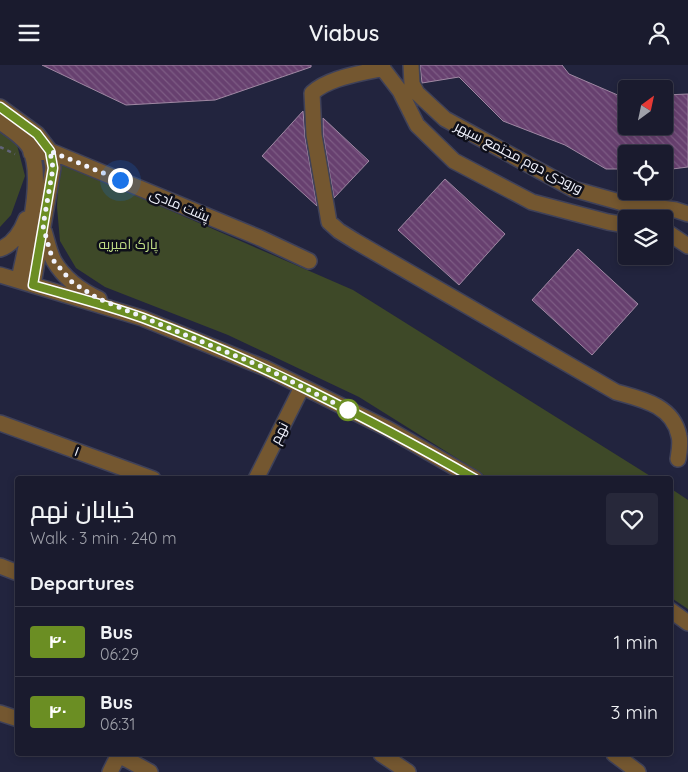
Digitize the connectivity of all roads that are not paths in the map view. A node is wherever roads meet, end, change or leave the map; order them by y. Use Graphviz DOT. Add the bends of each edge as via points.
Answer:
graph roads {
  1 [pos="411,65"];
  2 [pos="381,67"];
  3 [pos="0,107"];
  4 [pos="0,122"];
  5 [pos="50,151"];
  6 [pos="31,153"];
  7 [pos="35,191"];
  8 [pos="688,214"];
  9 [pos="618,224"];
  10 [pos="43,226"];
  11 [pos="673,236"];
  12 [pos="688,246"];
  13 [pos="0,249"];
  14 [pos="309,261"];
  15 [pos="0,275"];
  16 [pos="19,281"];
  17 [pos="33,285"];
  18 [pos="142,318"];
  19 [pos="302,387"];
  20 [pos="0,423"];
  21 [pos="688,440"];
  22 [pos="145,476"];
  23 [pos="258,476"];
  24 [pos="470,476"];
  25 [pos="0,566"];
  26 [pos="15,572"];
  27 [pos="673,612"];
  28 [pos="688,623"];
  29 [pos="0,713"];
  30 [pos="15,718"];
  31 [pos="118,756"];
  32 [pos="122,756"];
  33 [pos="384,756"];
  34 [pos="617,756"];
  35 [pos="110,772"];
  36 [pos="150,772"];
  37 [pos="408,772"];
  38 [pos="638,772"];
  1 -- 8 [label="street, ورودی دوم مجتمع سپهر" via="412,85 444,119 573,189 623,203"];
  2 -- 9 [label="street" via="400,91 417,125 454,161 532,202"];
  2 -- 21 [label="street" via="330,82 312,93 314,135 329,222 338,231 616,392 650,402 670,415 679,435 678,459"];
  3 -- 5 [label="street" via="37,134"];
  4 -- 6 [label="street" via="12,130"];
  5 -- 6 [label="street"];
  5 -- 10 [label="street" via="53,168"];
  5 -- 14 [label="street, پشت مادی"];
  6 -- 7 [label="street" via="35,163"];
  7 -- 13 [label="street" via="22,230 9,245"];
  7 -- 16 [label="street"];
  10 -- 17 [label="street"];
  10 -- 18 [label="street" via="53,260 72,282 97,298"];
  11 -- 12 [label="street"];
  15 -- 16 [label="street"];
  16 -- 17 [label="street"];
  17 -- 18 [label="street"];
  18 -- 19 [label="street" via="265,368"];
  19 -- 23 [label="street, نهم"];
  19 -- 24 [label="street" via="388,429"];
  20 -- 22 [label="street, ۱"];
  25 -- 26 [label="street"];
  27 -- 28 [label="street"];
  29 -- 30 [label="street"];
  31 -- 35 [label="street"];
  32 -- 36 [label="street"];
  33 -- 37 [label="street"];
  34 -- 38 [label="street"];
}
